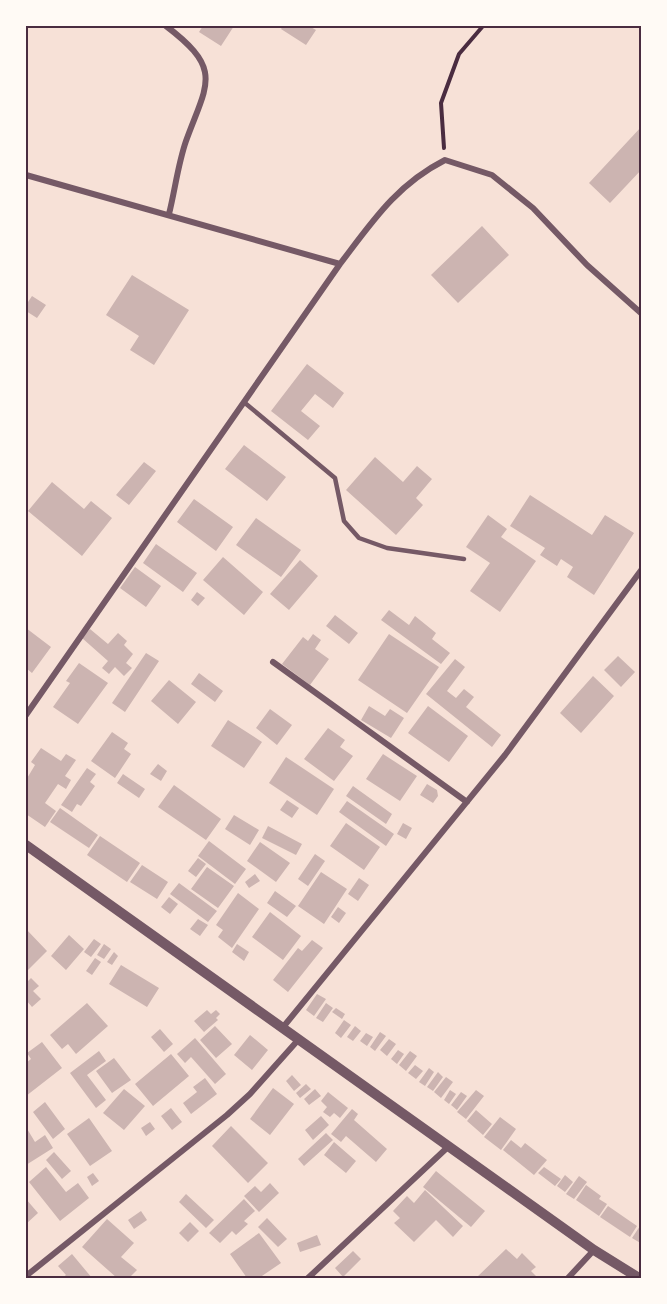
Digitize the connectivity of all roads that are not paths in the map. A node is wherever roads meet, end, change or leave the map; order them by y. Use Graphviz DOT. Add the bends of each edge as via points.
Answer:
graph roads {
  1 [pos="166,26"];
  2 [pos="26,175"];
  3 [pos="169,214"];
  4 [pos="340,264"];
  5 [pos="642,314"];
  6 [pos="245,403"];
  7 [pos="464,559"];
  8 [pos="642,569"];
  9 [pos="273,662"];
  10 [pos="26,715"];
  11 [pos="467,802"];
  12 [pos="26,845"];
  13 [pos="284,1026"];
  14 [pos="300,1038"];
  15 [pos="449,1146"];
  16 [pos="594,1250"];
  17 [pos="26,1276"];
  18 [pos="308,1278"];
  19 [pos="568,1278"];
  20 [pos="639,1278"];
  1 -- 3 [label="street" via="189,43 207,74 204,99 185,143"];
  2 -- 3 [label="street"];
  3 -- 4 [label="street"];
  4 -- 5 [label="street" via="388,201 427,169 445,160 492,175 533,208 586,265"];
  4 -- 6 [label="street"];
  6 -- 7 [label="lane" via="335,478 344,521 359,538 387,548"];
  6 -- 10 [label="street"];
  8 -- 11 [label="street"];
  9 -- 11 [label="street"];
  11 -- 13 [label="street"];
  12 -- 13 [label="street"];
  13 -- 14 [label="street"];
  14 -- 15 [label="street"];
  14 -- 17 [label="street" via="226,1115"];
  15 -- 16 [label="street"];
  15 -- 18 [label="street"];
  16 -- 19 [label="street"];
  16 -- 20 [label="street"];
}
